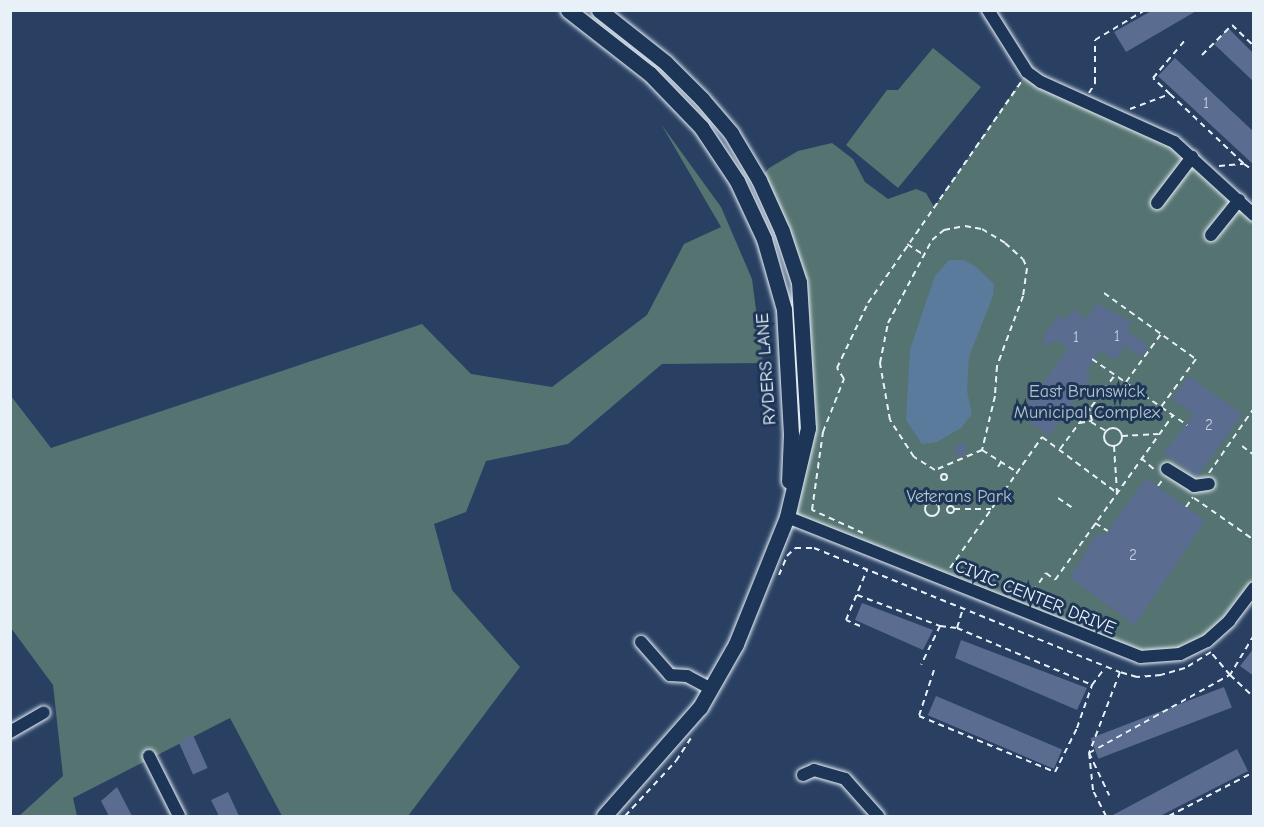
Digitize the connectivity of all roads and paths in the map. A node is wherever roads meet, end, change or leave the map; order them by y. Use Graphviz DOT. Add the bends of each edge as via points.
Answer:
graph roads {
  1 [pos="568,10"];
  2 [pos="599,10"];
  3 [pos="988,10"];
  4 [pos="1144,10"];
  5 [pos="1186,39"];
  6 [pos="1254,46"];
  7 [pos="1202,54"];
  8 [pos="1027,72"];
  9 [pos="1170,94"];
  10 [pos="1098,98"];
  11 [pos="1138,114"];
  12 [pos="1192,157"];
  13 [pos="1244,164"];
  14 [pos="1254,171"];
  15 [pos="1220,175"];
  16 [pos="1239,200"];
  17 [pos="1157,203"];
  18 [pos="1254,215"];
  19 [pos="1211,235"];
  20 [pos="907,244"];
  21 [pos="924,255"];
  22 [pos="1104,293"];
  23 [pos="1161,334"];
  24 [pos="1092,359"];
  25 [pos="1115,375"];
  26 [pos="1126,382"];
  27 [pos="1070,406"];
  28 [pos="1161,407"];
  29 [pos="1089,408"];
  30 [pos="1254,408"];
  31 [pos="1083,416"];
  32 [pos="1173,416"];
  33 [pos="1091,422"];
  34 [pos="1079,423"];
  35 [pos="1187,425"];
  36 [pos="1106,431"];
  37 [pos="1159,434"];
  38 [pos="1122,436"];
  39 [pos="1114,446"];
  40 [pos="1242,447"];
  41 [pos="1060,449"];
  42 [pos="982,450"];
  43 [pos="1254,454"];
  44 [pos="1141,458"];
  45 [pos="1001,462"];
  46 [pos="998,467"];
  47 [pos="1167,469"];
  48 [pos="1017,472"];
  49 [pos="1206,482"];
  50 [pos="1158,486"];
  51 [pos="1184,490"];
  52 [pos="1196,492"];
  53 [pos="1117,493"];
  54 [pos="1193,497"];
  55 [pos="1058,498"];
  56 [pos="1186,507"];
  57 [pos="1073,508"];
  58 [pos="937,509"];
  59 [pos="991,509"];
  60 [pos="787,517"];
  61 [pos="1095,523"];
  62 [pos="1108,531"];
  63 [pos="873,538"];
  64 [pos="1254,540"];
  65 [pos="867,570"];
  66 [pos="948,570"];
  67 [pos="775,584"];
  68 [pos="1254,588"];
  69 [pos="857,595"];
  70 [pos="963,608"];
  71 [pos="1024,613"];
  72 [pos="939,626"];
  73 [pos="860,627"];
  74 [pos="957,628"];
  75 [pos="1254,635"];
  76 [pos="641,642"];
  77 [pos="921,665"];
  78 [pos="1106,667"];
  79 [pos="934,670"];
  80 [pos="1120,672"];
  81 [pos="1230,675"];
  82 [pos="1092,685"];
  83 [pos="710,688"];
  84 [pos="1254,697"];
  85 [pos="44,711"];
  86 [pos="10,732"];
  87 [pos="694,734"];
  88 [pos="1089,753"];
  89 [pos="149,756"];
  90 [pos="1254,772"];
  91 [pos="803,775"];
  92 [pos="1109,795"];
  93 [pos="179,816"];
  94 [pos="604,816"];
  95 [pos="625,816"];
  96 [pos="878,816"];
  97 [pos="1106,816"];
  98 [pos="1168,816"];
  1 -- 60 [label="main road, RYDERS LANE" via="650,74 700,127 737,181 764,239 784,309 791,434"];
  2 -- 60 [label="main road, RYDERS LANE" via="666,63 731,133 759,180 782,231 799,282 808,428"];
  3 -- 8 [label="street"];
  4 -- 10 [label="path" via="1095,40 1095,83 1089,94"];
  5 -- 9 [label="path" via="1153,78"];
  6 -- 7 [label="path" via="1232,25"];
  8 -- 12 [label="street" via="1041,82 1151,130"];
  8 -- 20 [label="path"];
  9 -- 11 [label="path" via="1127,110"];
  9 -- 13 [label="path"];
  12 -- 16 [label="street"];
  12 -- 17 [label="street"];
  13 -- 14 [label="path"];
  13 -- 15 [label="path" via="1211,167"];
  16 -- 18 [label="street"];
  16 -- 19 [label="street"];
  20 -- 21 [label="path"];
  20 -- 63 [label="path" via="868,303 837,368 844,379 823,432 812,510"];
  21 -- 42 [label="path" via="888,323 879,363 885,405 900,440 930,469"];
  21 -- 42 [label="path" via="938,234 965,226 998,238 1016,252 1027,268 1023,296 996,366"];
  22 -- 23 [label="path"];
  23 -- 26 [label="path"];
  23 -- 28 [label="path" via="1196,358"];
  24 -- 25 [label="path"];
  25 -- 26 [label="path"];
  25 -- 29 [label="path"];
  26 -- 28 [label="path"];
  27 -- 31 [label="path"];
  28 -- 32 [label="path"];
  29 -- 31 [label="path"];
  29 -- 33 [label="path" via="1094,415"];
  30 -- 49 [label="path"];
  31 -- 34 [label="path"];
  32 -- 35 [label="path"];
  32 -- 37 [label="path"];
  33 -- 34 [label="path"];
  33 -- 36 [label="path"];
  34 -- 41 [label="path"];
  36 -- 38 [label="path" via="1114,428"];
  36 -- 39 [label="path" via="1105,441"];
  37 -- 38 [label="path"];
  37 -- 44 [label="path"];
  38 -- 39 [label="path"];
  39 -- 53 [label="path"];
  40 -- 43 [label="path"];
  41 -- 48 [label="path" via="1042,437"];
  41 -- 53 [label="path"];
  42 -- 45 [label="path"];
  44 -- 50 [label="path" via="1165,477"];
  44 -- 53 [label="path"];
  45 -- 46 [label="path"];
  45 -- 48 [label="path"];
  47 -- 49 [label="street" via="1194,486"];
  48 -- 59 [label="path"];
  51 -- 54 [label="path"];
  52 -- 54 [label="path"];
  53 -- 61 [label="path"];
  54 -- 56 [label="path"];
  54 -- 64 [label="path"];
  55 -- 57 [label="path"];
  58 -- 58 [label="path" via="935,518 929,518 927,502 935,500"];
  58 -- 59 [label="path" via="950,505 954,509"];
  59 -- 66 [label="path"];
  60 -- 71 [label="street, CIVIC CENTER DRIVE"];
  60 -- 83 [label="main road, RYDERS LANE" via="736,644"];
  61 -- 62 [label="path"];
  61 -- 71 [label="path" via="1055,580 1046,573 1034,588"];
  65 -- 67 [label="path" via="803,546 787,556"];
  65 -- 69 [label="path"];
  65 -- 70 [label="path"];
  68 -- 71 [label="street, CIVIC CENTER DRIVE" via="1207,642 1190,651 1160,658 1118,651"];
  69 -- 72 [label="path"];
  69 -- 73 [label="path" via="846,620"];
  70 -- 74 [label="path"];
  70 -- 78 [label="path"];
  72 -- 74 [label="path"];
  72 -- 77 [label="path"];
  74 -- 82 [label="path"];
  75 -- 81 [label="path"];
  76 -- 83 [label="street" via="670,675 687,676"];
  78 -- 80 [label="path"];
  78 -- 82 [label="path"];
  79 -- 82 [label="path" via="919,716 1055,772 1077,728"];
  80 -- 81 [label="path" via="1137,677 1161,675 1185,668 1211,652"];
  80 -- 88 [label="path"];
  81 -- 84 [label="path"];
  81 -- 88 [label="path"];
  83 -- 94 [label="main road, RYDERS LANE" via="700,707"];
  85 -- 86 [label="street"];
  87 -- 95 [label="path" via="676,761"];
  88 -- 92 [label="path"];
  88 -- 97 [label="path" via="1093,790"];
  89 -- 93 [label="street"];
  90 -- 98 [label="path"];
  91 -- 96 [label="street" via="814,770 846,779"];
}
